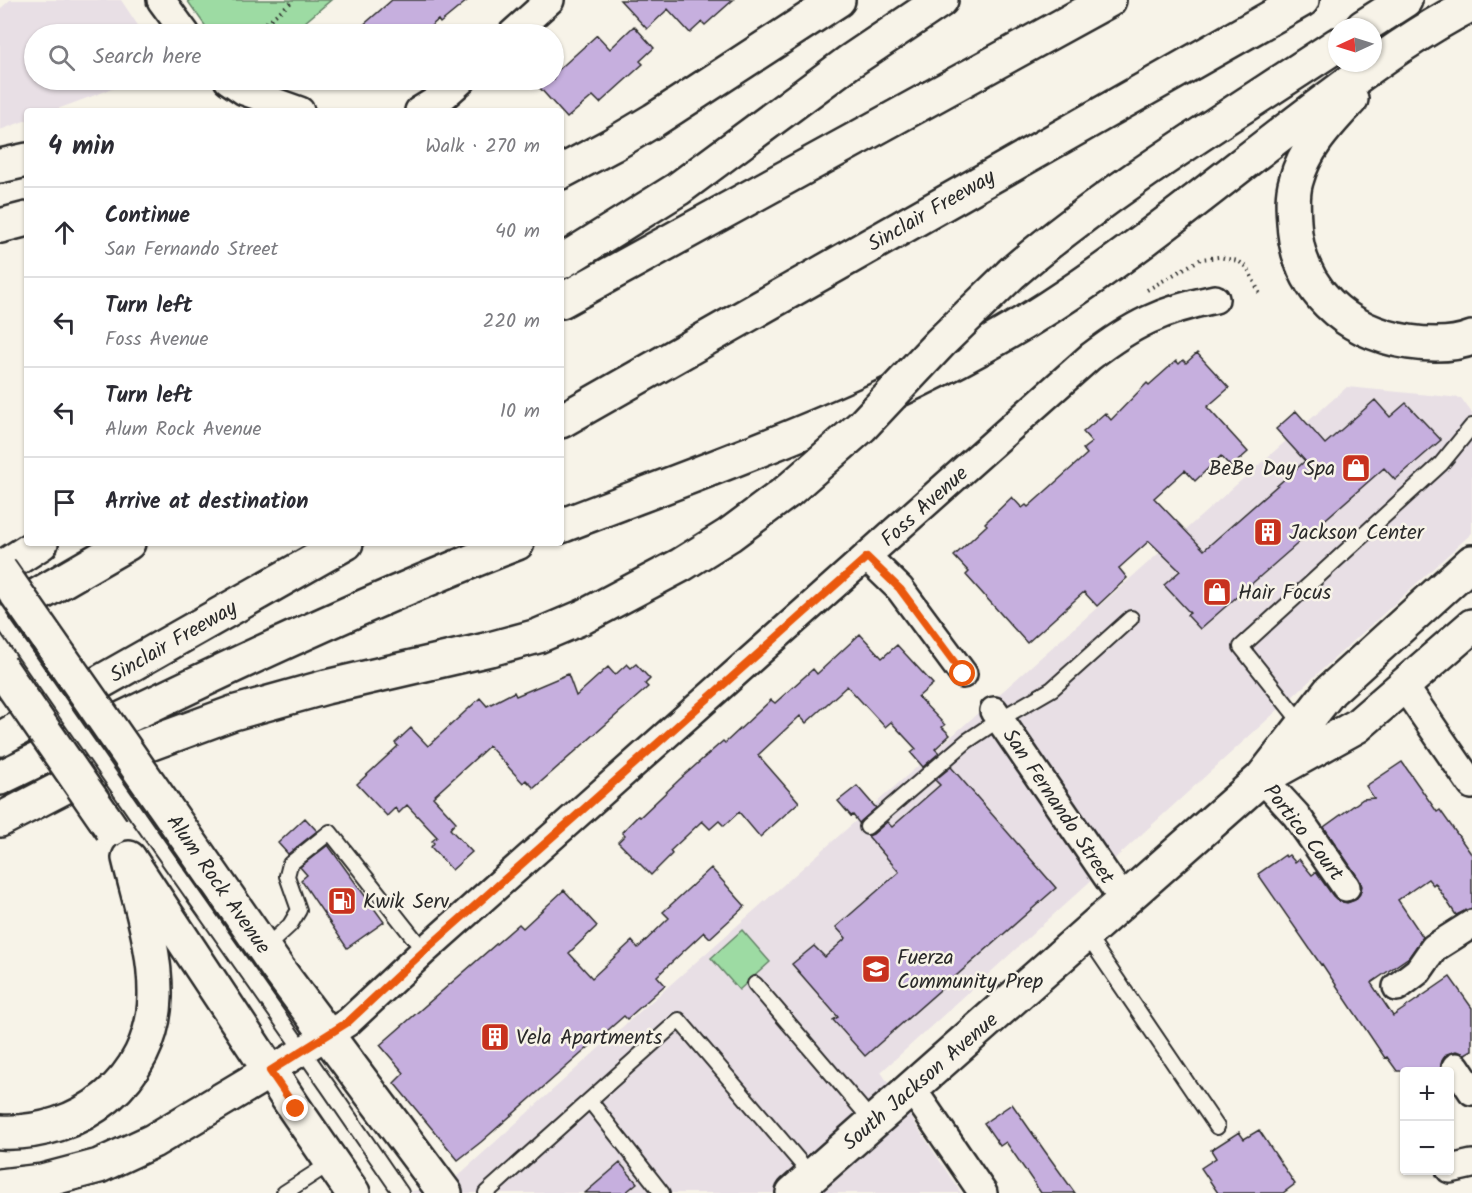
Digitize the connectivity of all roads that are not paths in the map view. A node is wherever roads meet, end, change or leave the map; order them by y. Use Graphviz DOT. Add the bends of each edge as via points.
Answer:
graph roads {
  1 [pos="161,0"];
  2 [pos="550,0"];
  3 [pos="838,0"];
  4 [pos="941,0"];
  5 [pos="1109,0"];
  6 [pos="1302,0"];
  7 [pos="1405,0"];
  8 [pos="1472,4"];
  9 [pos="1472,13"];
  10 [pos="1378,18"];
  11 [pos="179,24"];
  12 [pos="523,24"];
  13 [pos="1328,51"];
  14 [pos="243,90"];
  15 [pos="450,90"];
  16 [pos="292,108"];
  17 [pos="424,108"];
  18 [pos="24,161"];
  19 [pos="0,166"];
  20 [pos="564,170"];
  21 [pos="24,220"];
  22 [pos="0,226"];
  23 [pos="564,260"];
  24 [pos="564,299"];
  25 [pos="1215,299"];
  26 [pos="1472,338"];
  27 [pos="564,419"];
  28 [pos="1472,426"];
  29 [pos="564,525"];
  30 [pos="36,546"];
  31 [pos="123,546"];
  32 [pos="341,546"];
  33 [pos="510,546"];
  34 [pos="867,557"];
  35 [pos="1472,562"];
  36 [pos="0,569"];
  37 [pos="0,618"];
  38 [pos="1131,618"];
  39 [pos="1472,626"];
  40 [pos="0,667"];
  41 [pos="963,674"];
  42 [pos="1404,686"];
  43 [pos="997,715"];
  44 [pos="1303,725"];
  45 [pos="0,740"];
  46 [pos="1469,774"];
  47 [pos="0,778"];
  48 [pos="1262,778"];
  49 [pos="136,815"];
  50 [pos="0,820"];
  51 [pos="867,827"];
  52 [pos="129,858"];
  53 [pos="1346,887"];
  54 [pos="1124,900"];
  55 [pos="1472,924"];
  56 [pos="1086,934"];
  57 [pos="264,948"];
  58 [pos="424,951"];
  59 [pos="755,984"];
  60 [pos="1397,987"];
  61 [pos="315,1043"];
  62 [pos="1456,1067"];
  63 [pos="270,1071"];
  64 [pos="912,1089"];
  65 [pos="1472,1091"];
  66 [pos="590,1101"];
  67 [pos="873,1122"];
  68 [pos="1217,1127"];
  69 [pos="0,1132"];
  70 [pos="332,1162"];
  71 [pos="1472,1164"];
  72 [pos="1454,1167"];
  73 [pos="808,1185"];
  74 [pos="0,1186"];
  75 [pos="351,1192"];
  76 [pos="284,1193"];
  77 [pos="401,1193"];
  78 [pos="445,1193"];
  79 [pos="486,1193"];
  80 [pos="662,1193"];
  81 [pos="983,1193"];
  1 -- 11 [label="street"];
  2 -- 12 [label="street"];
  3 -- 20 [label="main road" via="654,120"];
  4 -- 23 [label="main road" via="849,62 678,189"];
  5 -- 24 [label="main road"];
  6 -- 27 [label="main road, Sinclair Freeway"];
  7 -- 10 [label="main road"];
  8 -- 29 [label="main road" via="1377,62 1097,274 1008,333 858,407"];
  9 -- 26 [label="main road" via="1356,93 1332,118 1302,160 1293,209 1294,237 1313,286 1351,322 1372,334 1422,344 1444,345"];
  13 -- 50 [label="main road, bridge" via="1114,193 1043,247 940,343 862,426 788,491 681,565 548,632 280,699 141,747"];
  14 -- 16 [label="street"];
  15 -- 17 [label="street"];
  18 -- 19 [label="main road"];
  21 -- 22 [label="main road"];
  25 -- 34 [label="street, Foss Avenue" via="1162,313 1111,341"];
  28 -- 44 [label="lane" via="1441,464 1241,647"];
  30 -- 36 [label="main road"];
  31 -- 37 [label="main road"];
  32 -- 45 [label="main road, Sinclair Freeway"];
  33 -- 47 [label="main road" via="352,611"];
  34 -- 41 [label="street" via="900,589"];
  34 -- 58 [label="street, Foss Avenue"];
  35 -- 44 [label="main road, South Jackson Avenue" via="1330,691"];
  36 -- 49 [label="main road, Alum Rock Avenue, bridge"];
  37 -- 49 [label="lane, Alum Rock Avenue, bridge"];
  38 -- 43 [label="lane" via="1052,689"];
  39 -- 42 [label="main road, South Jackson Avenue"];
  40 -- 49 [label="main road, Alum Rock Avenue, bridge"];
  42 -- 46 [label="street"];
  42 -- 48 [label="main road, South Jackson Avenue" via="1358,726"];
  43 -- 51 [label="lane"];
  43 -- 54 [label="street, San Fernando Street"];
  44 -- 48 [label="main road, South Jackson Avenue"];
  48 -- 53 [label="street, Portico Court" via="1296,815"];
  48 -- 54 [label="main road, South Jackson Avenue"];
  49 -- 52 [label="main road, Alum Rock Avenue"];
  49 -- 57 [label="main road, Alum Rock Avenue"];
  49 -- 61 [label="lane, Alum Rock Avenue"];
  52 -- 63 [label="main road, Alum Rock Avenue"];
  52 -- 69 [label="main road" via="152,948 155,998 150,1032 137,1063 100,1104 75,1119 46,1128"];
  54 -- 56 [label="main road, South Jackson Avenue"];
  55 -- 60 [label="street" via="1434,948 1419,971"];
  56 -- 64 [label="main road, South Jackson Avenue"];
  56 -- 68 [label="lane"];
  57 -- 58 [label="lane" via="290,925 299,910 287,876 290,864 330,832"];
  57 -- 61 [label="main road, Alum Rock Avenue"];
  58 -- 61 [label="street, Foss Avenue" via="366,1007"];
  59 -- 67 [label="lane"];
  61 -- 63 [label="street, Foss Avenue"];
  61 -- 77 [label="lane, Alum Rock Avenue"];
  61 -- 78 [label="main road, Alum Rock Avenue"];
  62 -- 65 [label="street"];
  63 -- 70 [label="main road, Alum Rock Avenue"];
  63 -- 74 [label="main road" via="153,1141 99,1166 42,1181"];
  64 -- 67 [label="main road, South Jackson Avenue"];
  64 -- 81 [label="street"];
  66 -- 73 [label="lane" via="679,1020"];
  66 -- 79 [label="lane"];
  66 -- 80 [label="lane"];
  67 -- 73 [label="main road, South Jackson Avenue"];
  70 -- 75 [label="main road, Alum Rock Avenue"];
  70 -- 76 [label="lane"];
  71 -- 72 [label="street"];
}
